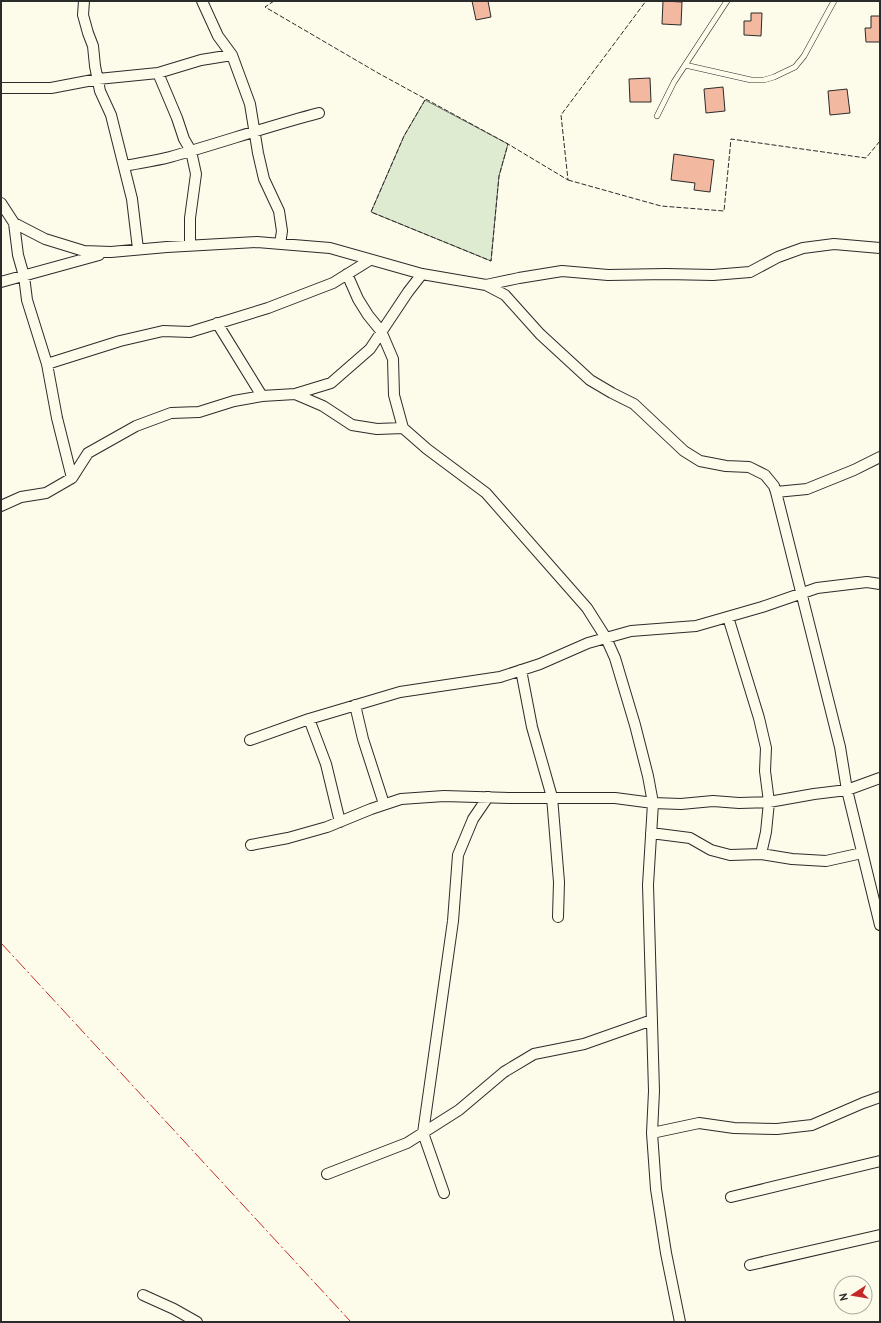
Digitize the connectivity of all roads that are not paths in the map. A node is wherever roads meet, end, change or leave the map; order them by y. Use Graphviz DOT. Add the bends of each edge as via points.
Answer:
graph roads {
  1 [pos="84,1"];
  2 [pos="202,1"];
  3 [pos="727,1"];
  4 [pos="834,1"];
  5 [pos="232,55"];
  6 [pos="685,65"];
  7 [pos="158,73"];
  8 [pos="98,79"];
  9 [pos="1,88"];
  10 [pos="319,113"];
  11 [pos="657,116"];
  12 [pos="255,132"];
  13 [pos="191,151"];
  14 [pos="124,166"];
  15 [pos="1,203"];
  16 [pos="14,223"];
  17 [pos="280,244"];
  18 [pos="190,245"];
  19 [pos="880,248"];
  20 [pos="138,249"];
  21 [pos="111,252"];
  22 [pos="370,260"];
  23 [pos="347,274"];
  24 [pos="422,274"];
  25 [pos="24,276"];
  26 [pos="1,282"];
  27 [pos="486,285"];
  28 [pos="217,323"];
  29 [pos="381,330"];
  30 [pos="47,364"];
  31 [pos="295,394"];
  32 [pos="262,396"];
  33 [pos="403,428"];
  34 [pos="880,457"];
  35 [pos="72,478"];
  36 [pos="776,492"];
  37 [pos="1,506"];
  38 [pos="880,584"];
  39 [pos="801,594"];
  40 [pos="728,617"];
  41 [pos="606,638"];
  42 [pos="521,670"];
  43 [pos="355,705"];
  44 [pos="309,719"];
  45 [pos="250,740"];
  46 [pos="880,778"];
  47 [pos="847,790"];
  48 [pos="488,797"];
  49 [pos="552,797"];
  50 [pos="769,802"];
  51 [pos="653,803"];
  52 [pos="384,804"];
  53 [pos="340,822"];
  54 [pos="652,833"];
  55 [pos="252,845"];
  56 [pos="862,853"];
  57 [pos="761,854"];
  58 [pos="558,917"];
  59 [pos="880,926"];
  60 [pos="652,1020"];
  61 [pos="880,1097"];
  62 [pos="423,1133"];
  63 [pos="652,1133"];
  64 [pos="880,1161"];
  65 [pos="327,1174"];
  66 [pos="444,1193"];
  67 [pos="731,1197"];
  68 [pos="880,1235"];
  69 [pos="750,1265"];
  70 [pos="143,1295"];
  71 [pos="197,1322"];
  72 [pos="680,1322"];
  1 -- 8 [label="street" via="83,14 93,46"];
  2 -- 5 [label="street" via="218,36"];
  3 -- 6 [label="lane"];
  4 -- 6 [label="lane" via="804,56 795,67 774,77 751,80"];
  5 -- 7 [label="street" via="201,60"];
  5 -- 12 [label="street" via="250,104"];
  6 -- 11 [label="lane" via="664,99"];
  7 -- 8 [label="street"];
  7 -- 13 [label="street"];
  8 -- 9 [label="street" via="51,88"];
  8 -- 14 [label="street" via="100,91 111,115"];
  10 -- 12 [label="street"];
  12 -- 13 [label="street"];
  12 -- 17 [label="street" via="264,179 279,211 282,231"];
  13 -- 14 [label="street"];
  13 -- 18 [label="street" via="196,174 190,218"];
  14 -- 20 [label="street" via="132,198"];
  15 -- 16 [label="street"];
  16 -- 21 [label="street" via="45,239 84,251"];
  16 -- 25 [label="street" via="18,255"];
  17 -- 18 [label="street" via="257,242"];
  17 -- 22 [label="street" via="330,248"];
  18 -- 20 [label="street"];
  19 -- 27 [label="street" via="834,244 803,248 778,256 750,272 713,275 608,275 562,271"];
  20 -- 21 [label="street"];
  21 -- 25 [label="street"];
  22 -- 23 [label="street"];
  22 -- 24 [label="street"];
  23 -- 28 [label="street" via="332,283 268,308"];
  23 -- 29 [label="street" via="368,315"];
  24 -- 27 [label="street"];
  24 -- 29 [label="street"];
  25 -- 26 [label="street"];
  25 -- 30 [label="street" via="27,300"];
  27 -- 36 [label="street" via="504,295 540,334 590,380 634,404 684,451 700,461 749,467 765,474"];
  28 -- 30 [label="street" via="190,332 163,331 120,341"];
  28 -- 32 [label="street"];
  29 -- 31 [label="street" via="370,348 331,383"];
  29 -- 33 [label="street" via="393,359 394,395"];
  30 -- 35 [label="street"];
  31 -- 32 [label="street"];
  31 -- 33 [label="street" via="323,406 352,425 377,429"];
  32 -- 35 [label="street" via="234,401 199,412 171,413 136,426 88,453"];
  33 -- 41 [label="street" via="486,493 587,608"];
  34 -- 36 [label="street" via="807,489"];
  35 -- 37 [label="street" via="46,493 21,496"];
  36 -- 39 [label="street"];
  38 -- 39 [label="street" via="867,582 824,587"];
  39 -- 40 [label="street"];
  39 -- 47 [label="street" via="840,747"];
  40 -- 41 [label="street" via="696,626 631,632"];
  40 -- 50 [label="street" via="766,748 765,771"];
  41 -- 42 [label="street"];
  41 -- 51 [label="street" via="615,658 635,725"];
  42 -- 43 [label="street" via="500,678 400,692"];
  42 -- 49 [label="street" via="532,727"];
  43 -- 44 [label="street"];
  43 -- 52 [label="street"];
  44 -- 45 [label="street"];
  44 -- 53 [label="street" via="326,764"];
  46 -- 47 [label="street"];
  47 -- 50 [label="street"];
  47 -- 56 [label="street"];
  48 -- 49 [label="street"];
  48 -- 52 [label="street" via="444,796 401,799"];
  48 -- 62 [label="street" via="473,819 458,855 453,921"];
  49 -- 51 [label="street" via="615,798"];
  49 -- 58 [label="street" via="559,882"];
  50 -- 51 [label="street"];
  50 -- 57 [label="street"];
  51 -- 54 [label="street"];
  52 -- 53 [label="street"];
  53 -- 55 [label="street" via="288,838"];
  54 -- 57 [label="street" via="690,838 711,850 730,855"];
  54 -- 60 [label="street" via="648,884"];
  56 -- 57 [label="street" via="826,861"];
  56 -- 59 [label="street"];
  60 -- 62 [label="street" via="584,1044 534,1054 504,1072 459,1110"];
  60 -- 63 [label="street"];
  61 -- 63 [label="street" via="812,1125 777,1129 734,1128 699,1123"];
  62 -- 65 [label="street" via="407,1143"];
  62 -- 66 [label="street"];
  63 -- 72 [label="street" via="656,1189"];
  64 -- 67 [label="street"];
  68 -- 69 [label="street"];
  70 -- 71 [label="street"];
}
